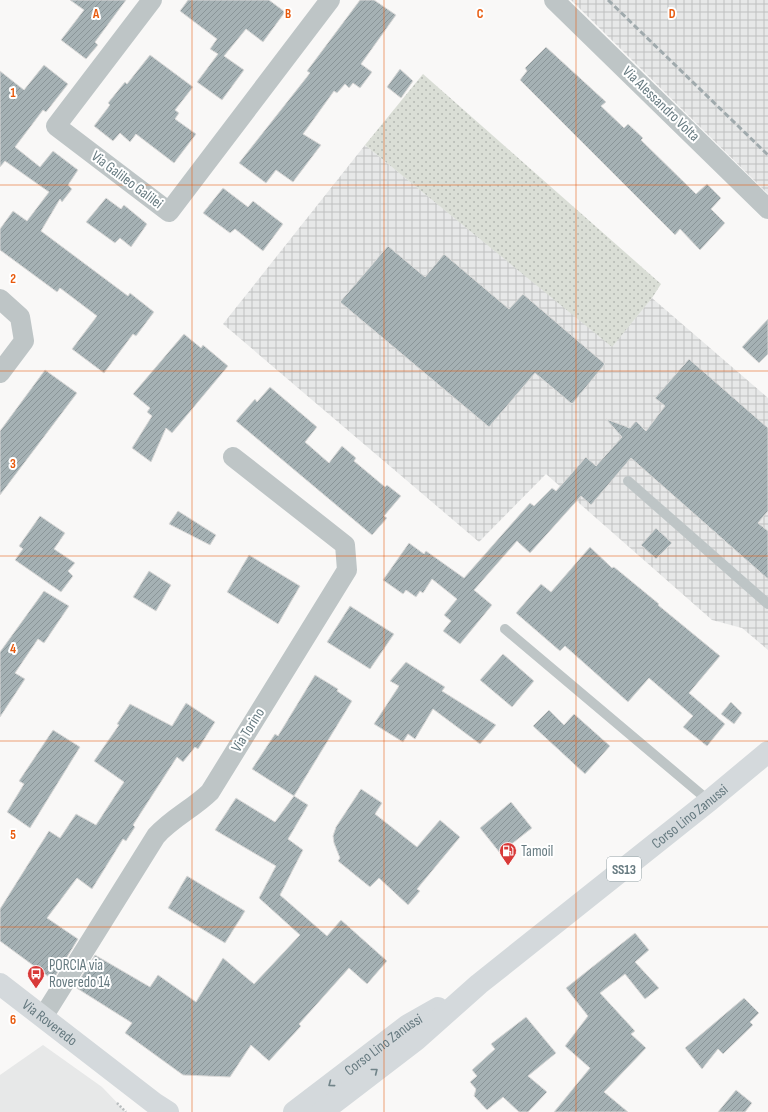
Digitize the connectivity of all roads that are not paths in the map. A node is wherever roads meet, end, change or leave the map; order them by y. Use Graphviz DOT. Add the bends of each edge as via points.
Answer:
graph roads {
  1 [pos="152,0"];
  2 [pos="330,0"];
  3 [pos="554,0"];
  4 [pos="768,209"];
  5 [pos="0,299"];
  6 [pos="0,373"];
  7 [pos="233,457"];
  8 [pos="628,481"];
  9 [pos="768,604"];
  10 [pos="505,629"];
  11 [pos="768,752"];
  12 [pos="709,801"];
  13 [pos="0,984"];
  14 [pos="479,984"];
  15 [pos="43,1017"];
  16 [pos="100,1062"];
  17 [pos="141,1112"];
  18 [pos="168,1112"];
  19 [pos="294,1112"];
  20 [pos="322,1112"];
  1 -- 2 [label="street, Via Galileo Galilei" via="56,126 169,212"];
  3 -- 4 [label="street, Via Alessandro Volta"];
  5 -- 6 [label="street" via="20,317 24,341"];
  7 -- 15 [label="street, Via Torino" via="345,545 347,570 210,792 203,800 166,825 156,836"];
  8 -- 9 [label="lane"];
  10 -- 12 [label="lane"];
  11 -- 12 [label="main road, Corso Lino Zanussi / SS13"];
  12 -- 14 [label="main road, Corso Lino Zanussi / SS13"];
  13 -- 15 [label="main road, Via Roveredo"];
  14 -- 19 [label="main road, Corso Lino Zanussi / SS13, one-way" via="408,1025"];
  20 -- 14 [label="main road, Corso Lino Zanussi / SS13, one-way" via="416,1040"];
  15 -- 16 [label="main road, Via Roveredo"];
  16 -- 17 [label="main road, Via Roveredo"];
  16 -- 18 [label="main road, Via Roveredo"];
}
